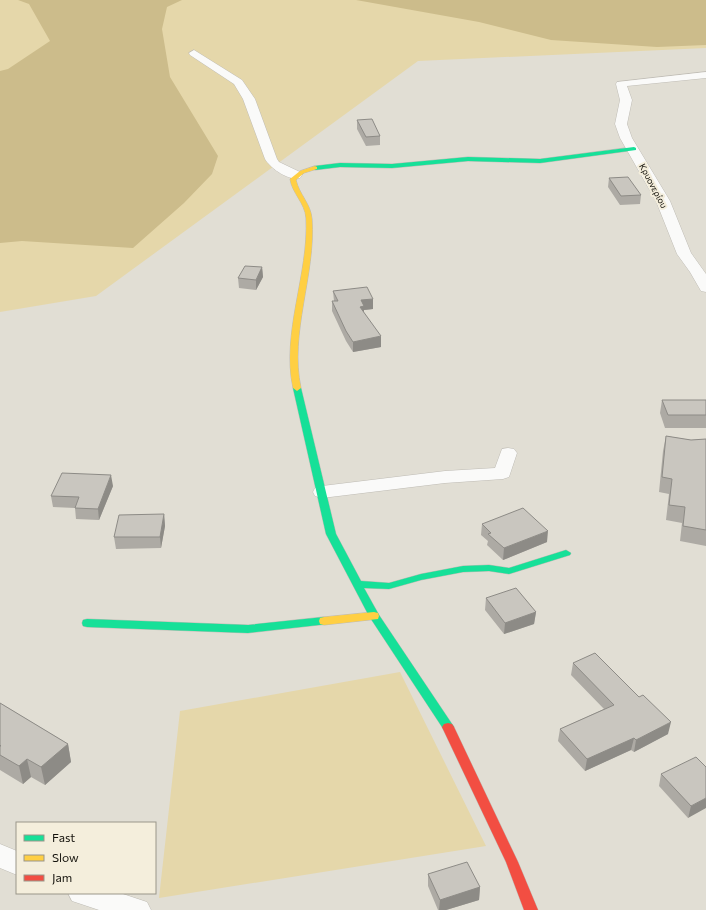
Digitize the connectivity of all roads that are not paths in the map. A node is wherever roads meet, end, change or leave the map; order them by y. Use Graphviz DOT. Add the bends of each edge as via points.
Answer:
graph roads {
  1 [pos="194,53"];
  2 [pos="706,75"];
  3 [pos="634,149"];
  4 [pos="296,175"];
  5 [pos="706,288"];
  6 [pos="508,453"];
  7 [pos="322,492"];
  8 [pos="566,553"];
  9 [pos="358,584"];
  10 [pos="374,616"];
  11 [pos="87,623"];
  12 [pos="0,855"];
  13 [pos="16,863"];
  14 [pos="84,894"];
  15 [pos="138,910"];
  16 [pos="531,910"];
  1 -- 4 [label="street" via="238,82 249,99 274,164"];
  2 -- 3 [label="street, Κρυονερίου" via="621,84 626,100 622,124 626,138"];
  3 -- 4 [label="street" via="601,151 540,161 468,159 391,166 331,165"];
  3 -- 5 [label="street, Κρυονερίου" via="663,201 684,254"];
  4 -- 7 [label="street" via="293,184 302,196 309,215 309,248 294,349 295,382"];
  6 -- 7 [label="street" via="502,473 445,477"];
  7 -- 9 [label="street" via="331,534"];
  8 -- 9 [label="street" via="509,571 489,568 463,569 390,586"];
  9 -- 10 [label="street"];
  10 -- 11 [label="street" via="248,629"];
  10 -- 16 [label="street" via="446,722 512,862"];
  12 -- 13 [label="street"];
  14 -- 15 [label="street"];
}
